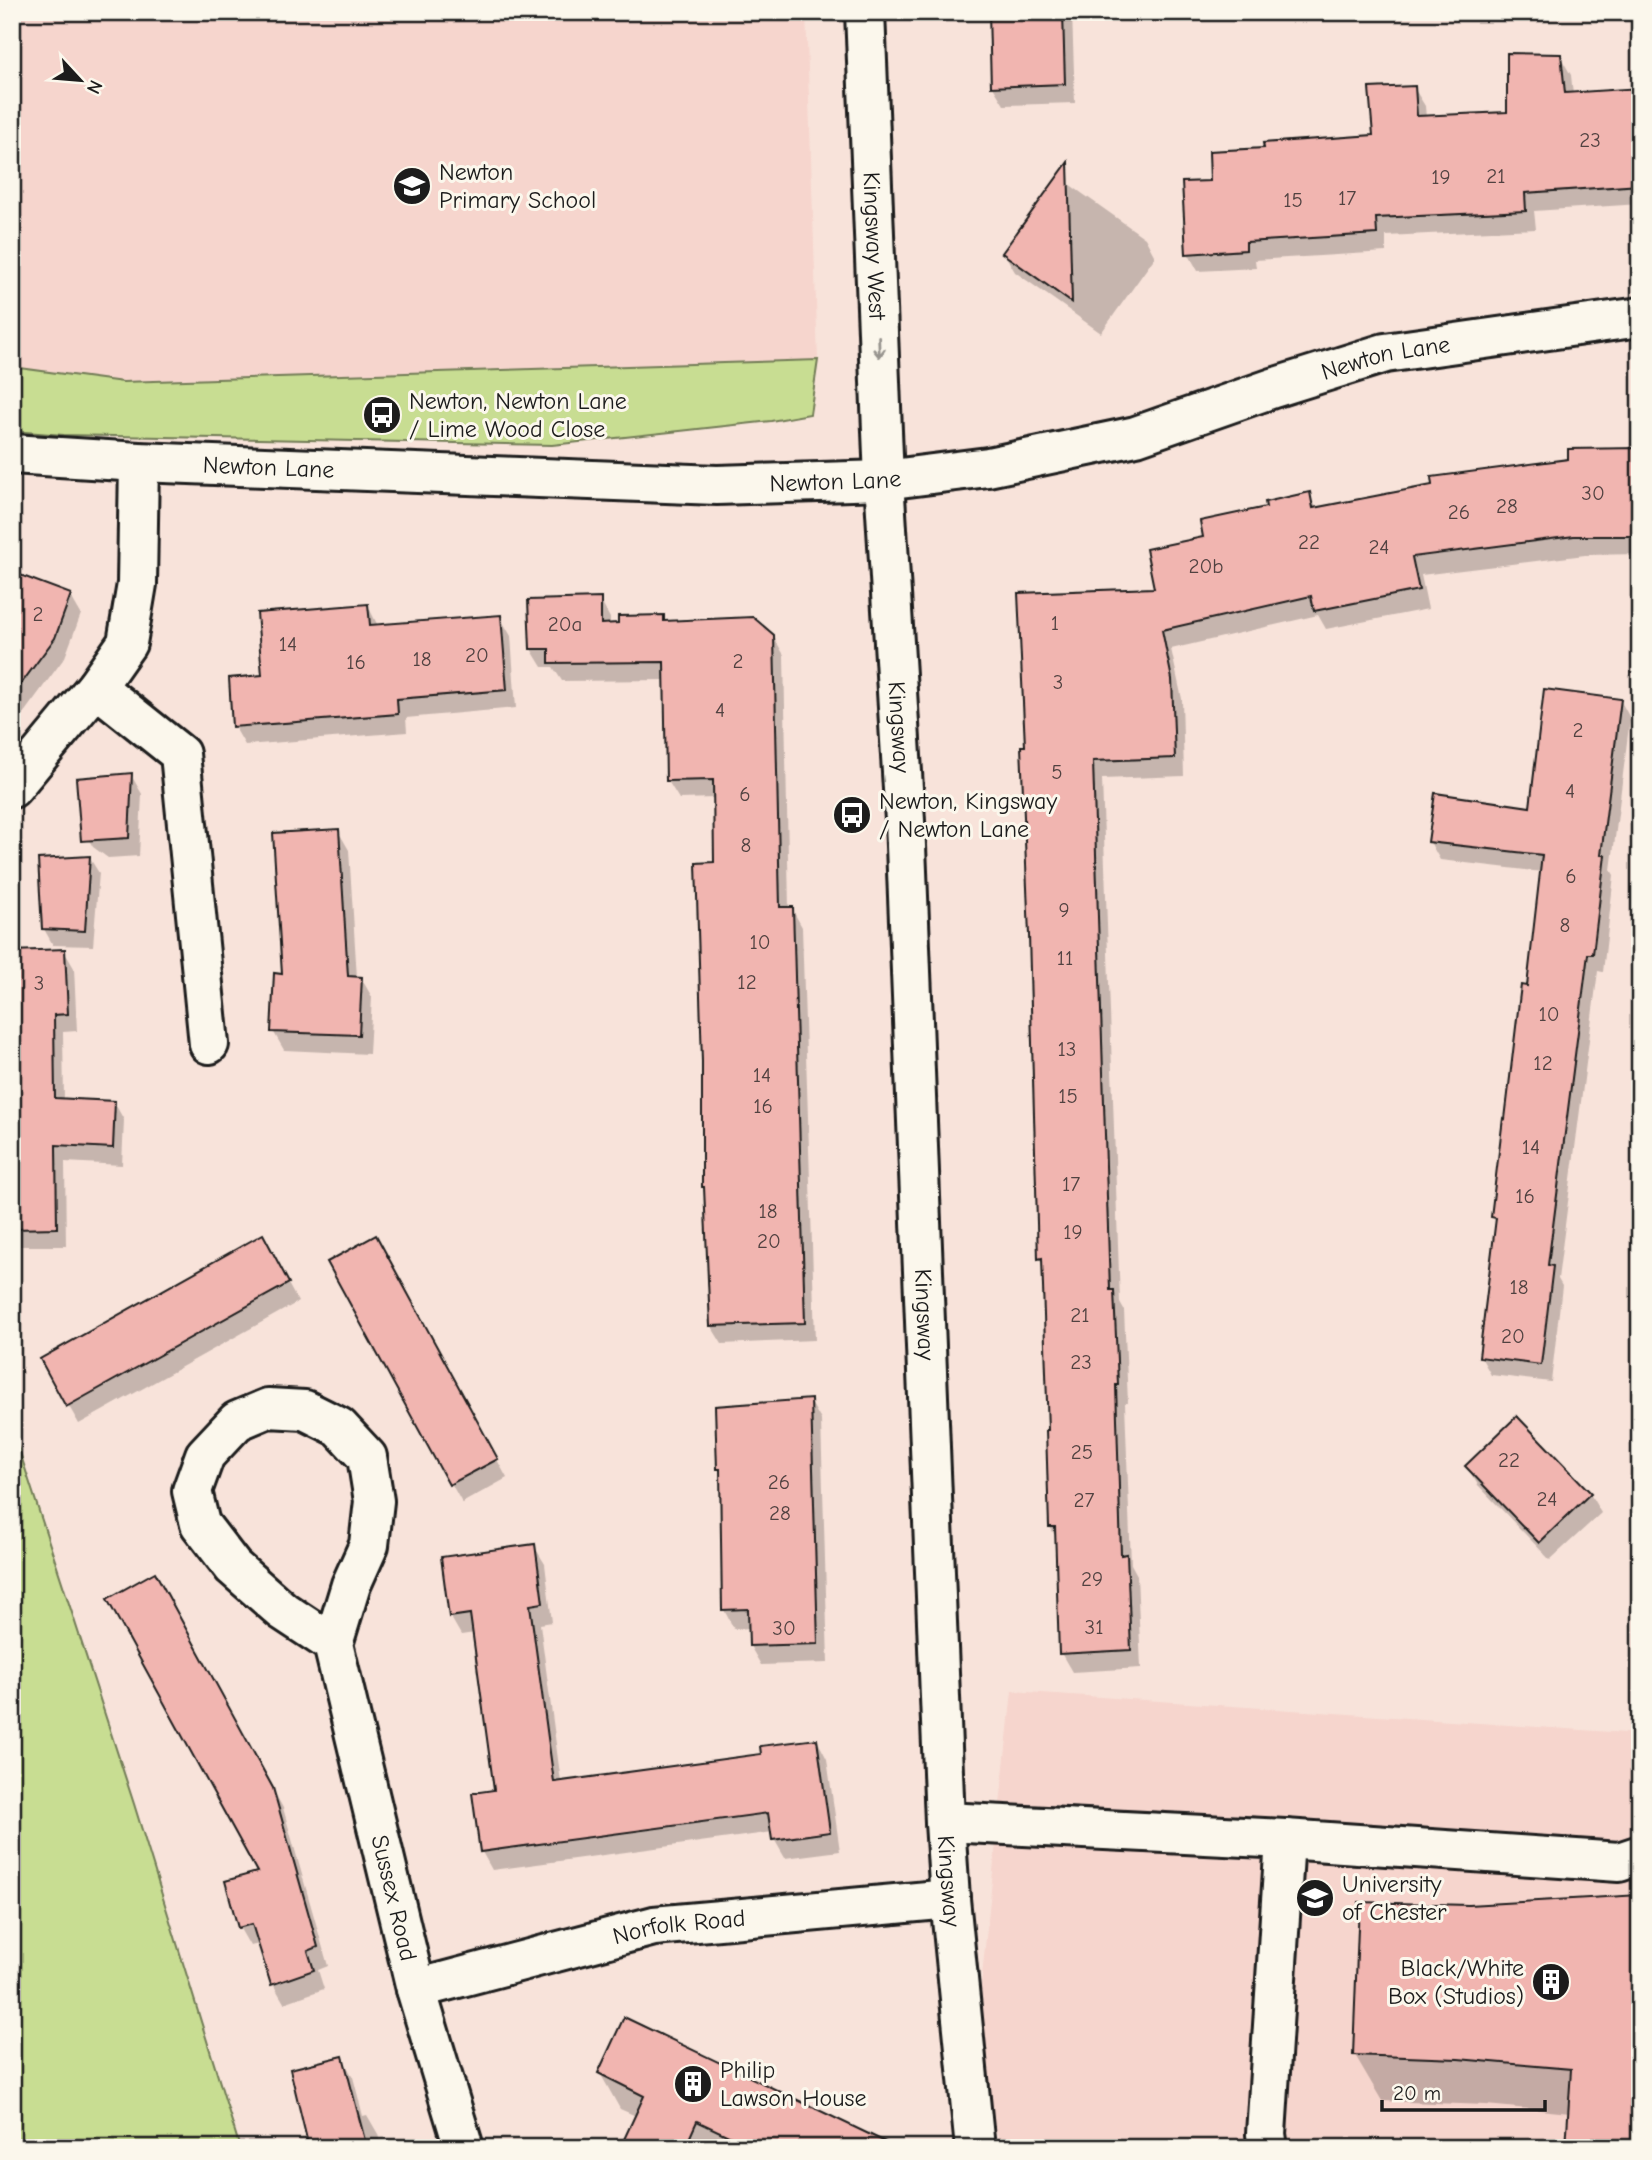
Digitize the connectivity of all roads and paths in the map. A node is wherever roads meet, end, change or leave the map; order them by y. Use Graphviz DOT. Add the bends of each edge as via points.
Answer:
graph roads {
  1 [pos="865,12"];
  2 [pos="1640,317"];
  3 [pos="12,454"];
  4 [pos="139,462"];
  5 [pos="884,480"];
  6 [pos="96,687"];
  7 [pos="12,788"];
  8 [pos="209,1044"];
  9 [pos="333,1644"];
  10 [pos="945,1822"];
  11 [pos="1285,1839"];
  12 [pos="1640,1855"];
  13 [pos="950,1899"];
  14 [pos="416,1989"];
  15 [pos="464,2148"];
  16 [pos="975,2148"];
  17 [pos="1268,2148"];
  1 -- 5 [label="street, Kingsway West, one-way"];
  2 -- 5 [label="street, Newton Lane" via="1385,353 1136,436 988,467"];
  3 -- 4 [label="street, Newton Lane"];
  4 -- 5 [label="street, Newton Lane" via="717,485"];
  4 -- 6 [label="street" via="137,584 127,643"];
  5 -- 10 [label="street, Kingsway" via="906,835"];
  6 -- 7 [label="street"];
  6 -- 8 [label="street" via="180,754"];
  9 -- 9 [label="street" via="283,1611 233,1567 200,1524 192,1491 205,1455 237,1421 268,1408 304,1410 339,1427 367,1457 374,1501 369,1545"];
  9 -- 14 [label="street, Sussex Road"];
  10 -- 11 [label="street"];
  10 -- 13 [label="street, Kingsway"];
  11 -- 12 [label="street" via="1619,1862"];
  11 -- 17 [label="street"];
  13 -- 14 [label="street, Norfolk Road" via="654,1926"];
  13 -- 16 [label="street, Kingsway"];
  14 -- 15 [label="street, Sussex Road"];
}
